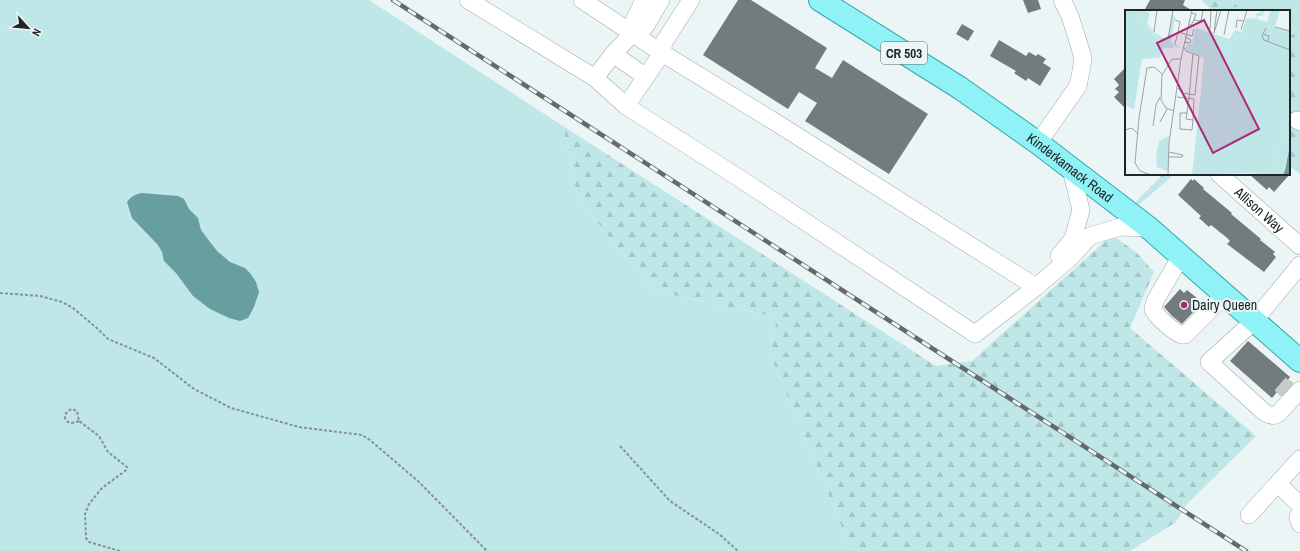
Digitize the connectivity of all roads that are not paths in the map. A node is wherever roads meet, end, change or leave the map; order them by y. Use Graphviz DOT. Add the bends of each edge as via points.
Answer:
graph roads {
  1 [pos="468,0"];
  2 [pos="582,0"];
  3 [pos="644,0"];
  4 [pos="662,0"];
  5 [pos="691,0"];
  6 [pos="703,0"];
  7 [pos="820,0"];
  8 [pos="1062,0"];
  9 [pos="632,34"];
  10 [pos="662,53"];
  11 [pos="613,54"];
  12 [pos="646,77"];
  13 [pos="596,78"];
  14 [pos="626,106"];
  15 [pos="1038,143"];
  16 [pos="1071,169"];
  17 [pos="1220,175"];
  18 [pos="1149,228"];
  19 [pos="1300,246"];
  20 [pos="1181,256"];
  21 [pos="1300,265"];
  22 [pos="1036,287"];
  23 [pos="1225,295"];
  24 [pos="1254,321"];
  25 [pos="1300,362"];
  26 [pos="1297,384"];
  27 [pos="1281,396"];
  28 [pos="1264,412"];
  29 [pos="1300,459"];
  30 [pos="1278,484"];
  31 [pos="1249,515"];
  32 [pos="1300,515"];
  1 -- 13 [label="street"];
  2 -- 9 [label="street"];
  3 -- 9 [label="street" via="634,21"];
  4 -- 9 [label="street" via="645,27"];
  5 -- 10 [label="street" via="664,42"];
  6 -- 10 [label="street" via="672,48"];
  7 -- 15 [label="main road, Kinderkamack Road / CR 503" via="960,88"];
  8 -- 15 [label="street" via="1070,16 1083,59 1078,86"];
  9 -- 10 [label="street"];
  9 -- 11 [label="street"];
  10 -- 12 [label="street"];
  10 -- 22 [label="street"];
  11 -- 12 [label="street"];
  11 -- 13 [label="street"];
  12 -- 14 [label="street"];
  13 -- 14 [label="street"];
  14 -- 22 [label="street" via="975,334"];
  15 -- 16 [label="main road, Kinderkamack Road / CR 503"];
  16 -- 18 [label="main road, Kinderkamack Road / CR 503"];
  16 -- 22 [label="street" via="1081,210 1075,231 1072,239"];
  17 -- 19 [label="street, Allison Way"];
  18 -- 20 [label="main road, Kinderkamack Road / CR 503"];
  18 -- 22 [label="street" via="1120,227 1090,236 1071,257"];
  20 -- 23 [label="main road, Kinderkamack Road / CR 503"];
  20 -- 23 [label="street" via="1155,301 1154,309 1178,334 1185,335"];
  21 -- 24 [label="street"];
  23 -- 24 [label="main road, Kinderkamack Road / CR 503"];
  24 -- 25 [label="main road, Kinderkamack Road / CR 503"];
  24 -- 28 [label="street" via="1209,362"];
  26 -- 28 [label="street" via="1280,413 1272,416"];
  27 -- 28 [label="street"];
  29 -- 30 [label="street"];
  30 -- 31 [label="street"];
  30 -- 32 [label="street"];
}
